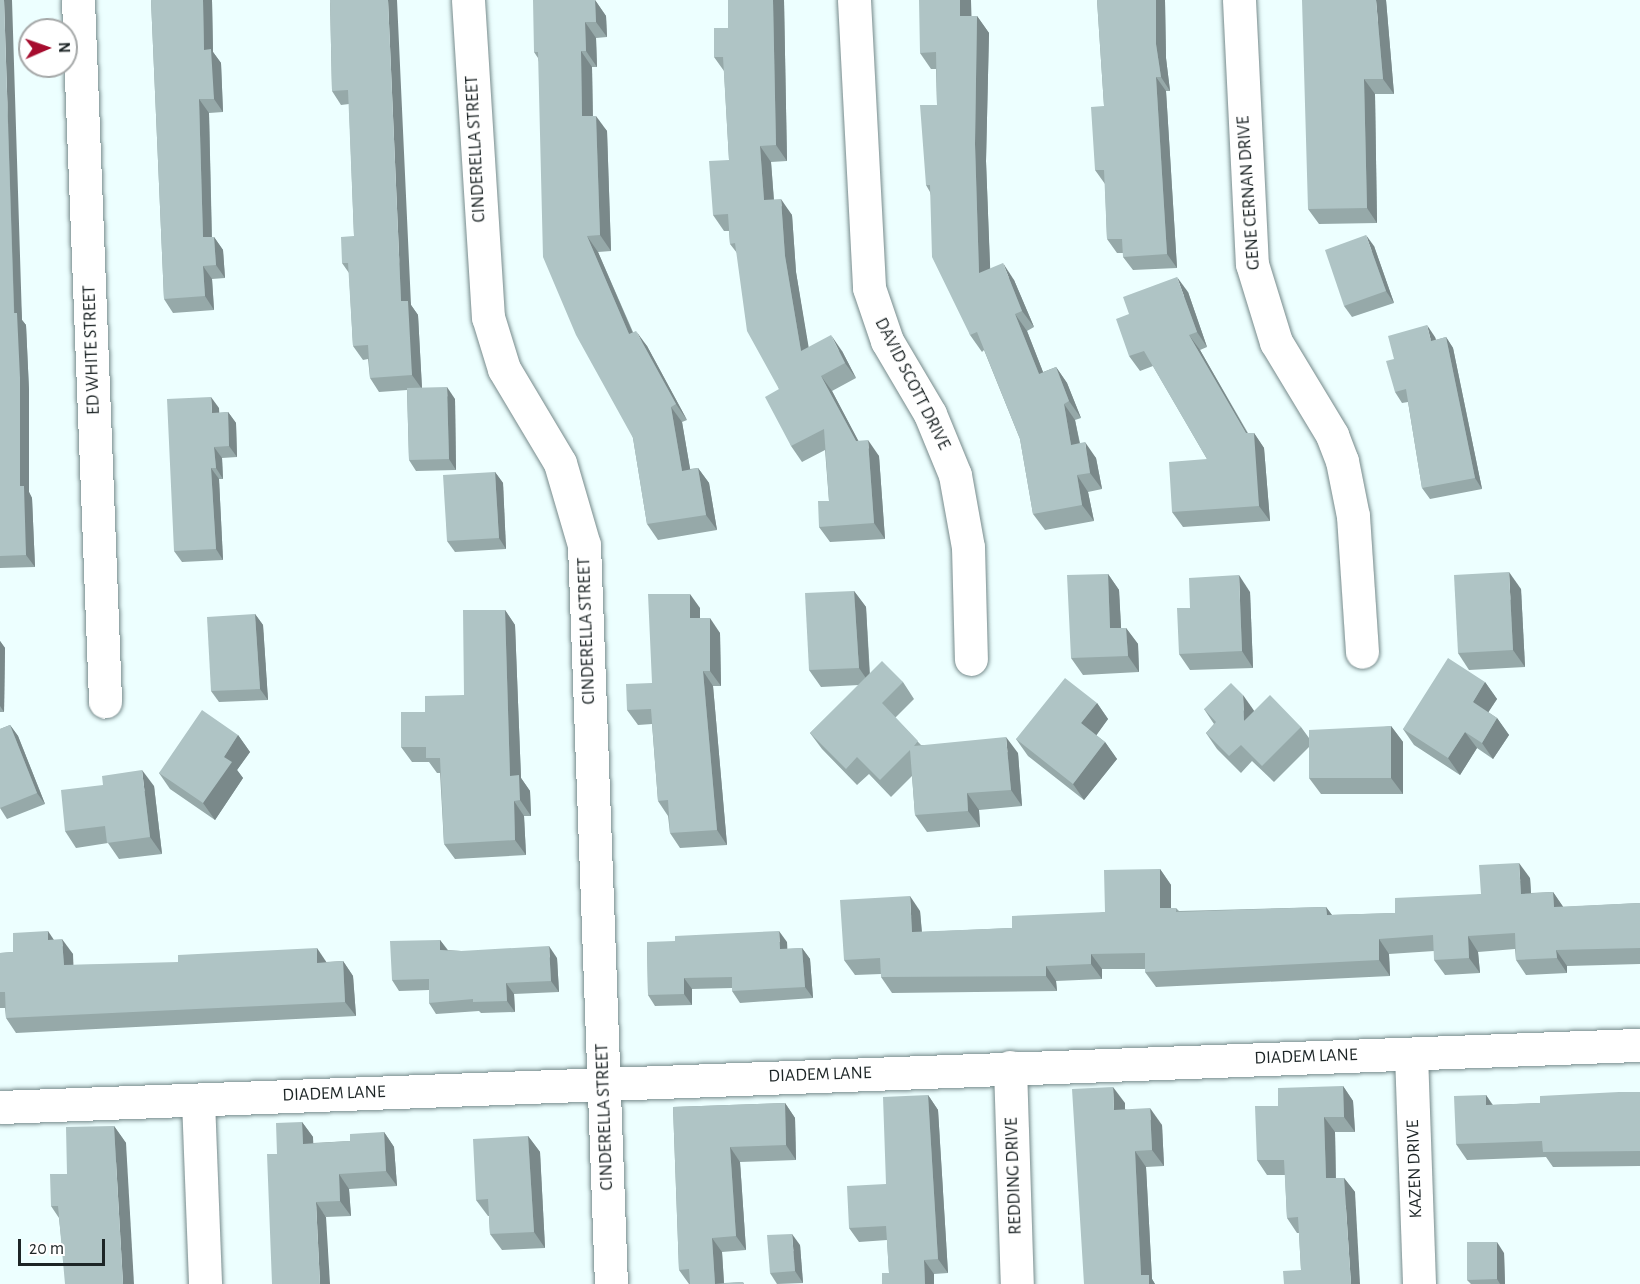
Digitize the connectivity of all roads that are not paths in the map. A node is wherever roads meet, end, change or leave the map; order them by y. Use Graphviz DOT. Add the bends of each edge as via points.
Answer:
graph roads {
  1 [pos="78,0"];
  2 [pos="468,0"];
  3 [pos="854,0"];
  4 [pos="1239,0"];
  5 [pos="1362,652"];
  6 [pos="971,659"];
  7 [pos="105,700"];
  8 [pos="1640,1045"];
  9 [pos="1411,1054"];
  10 [pos="1010,1067"];
  11 [pos="604,1083"];
  12 [pos="198,1100"];
  13 [pos="0,1107"];
  14 [pos="205,1284"];
  15 [pos="611,1284"];
  16 [pos="1017,1284"];
  17 [pos="1419,1284"];
  1 -- 7 [label="street, ED WHITE STREET"];
  2 -- 11 [label="street, CINDERELLA STREET" via="488,316 504,369 560,463 584,545"];
  3 -- 6 [label="street, DAVID SCOTT DRIVE" via="869,288 886,341 930,414 955,475 968,547"];
  4 -- 5 [label="street, GENE CERNAN DRIVE" via="1252,264 1276,342 1332,435 1342,461 1353,516"];
  8 -- 9 [label="street, DIADEM LANE"];
  9 -- 10 [label="street, DIADEM LANE"];
  9 -- 17 [label="street, KAZEN DRIVE"];
  10 -- 11 [label="street, DIADEM LANE"];
  10 -- 16 [label="street, REDDING DRIVE"];
  11 -- 12 [label="street, DIADEM LANE"];
  11 -- 15 [label="street, CINDERELLA STREET"];
  12 -- 13 [label="street, DIADEM LANE"];
  12 -- 14 [label="street"];
}
